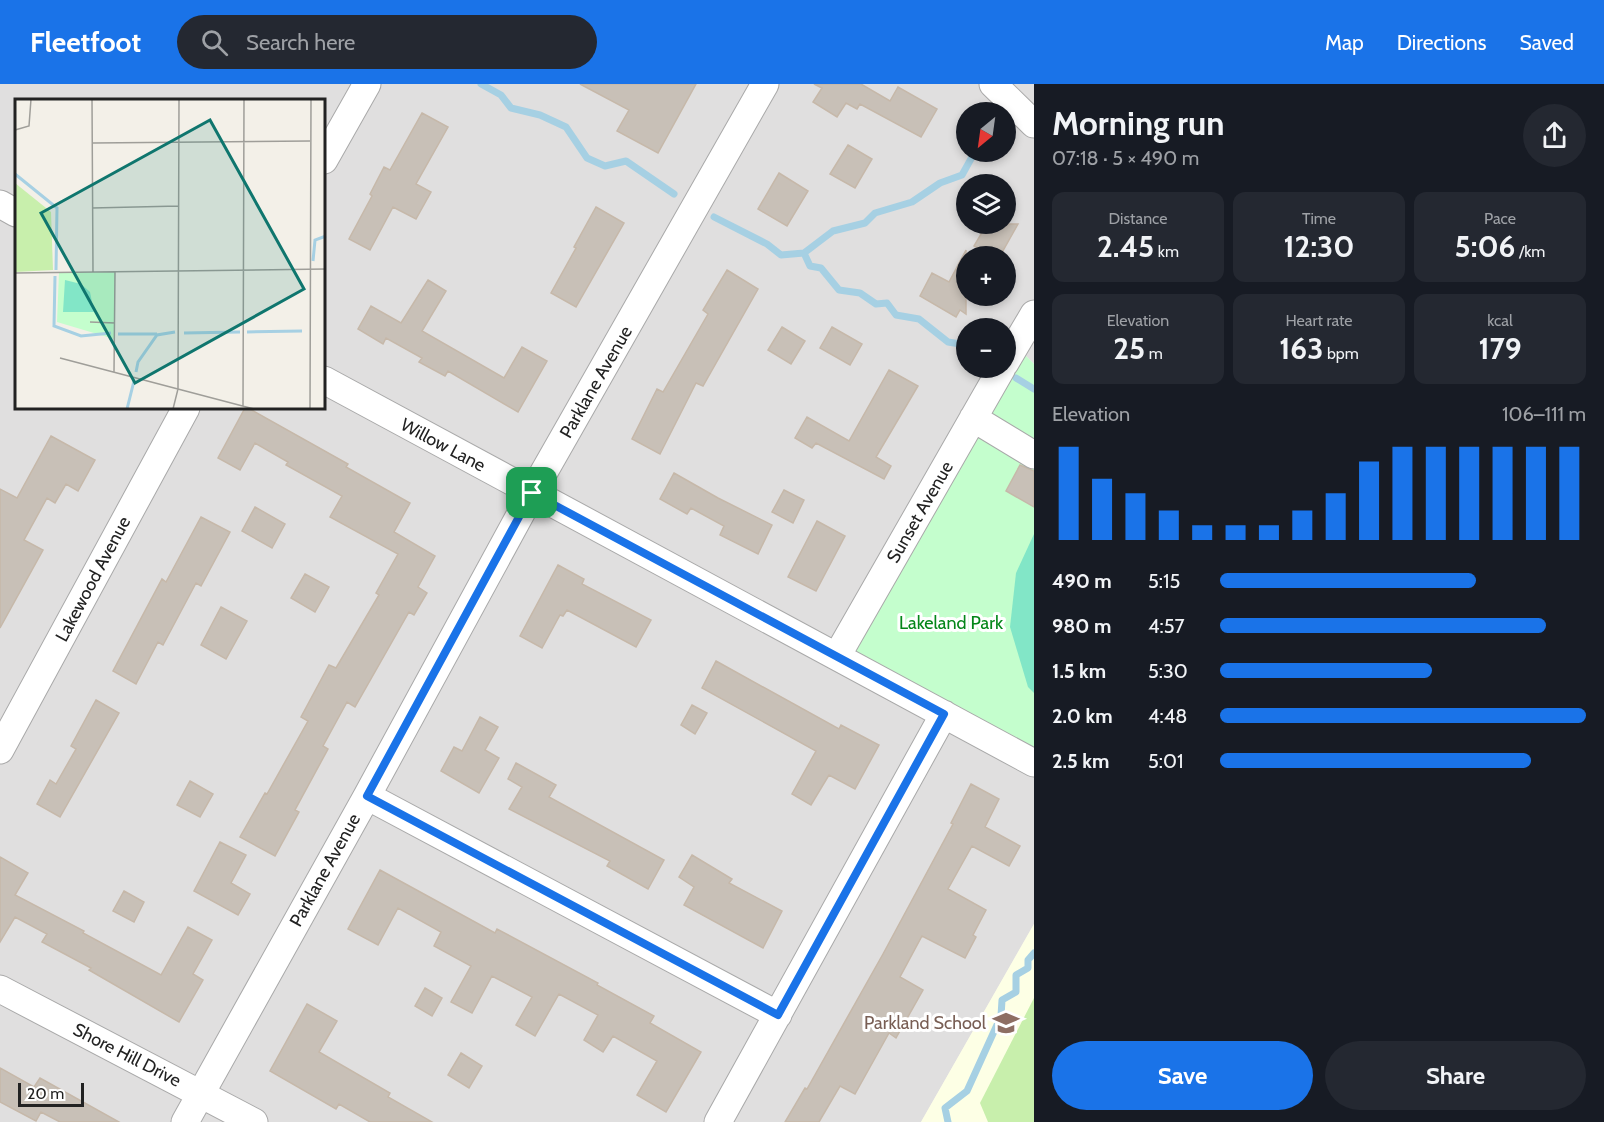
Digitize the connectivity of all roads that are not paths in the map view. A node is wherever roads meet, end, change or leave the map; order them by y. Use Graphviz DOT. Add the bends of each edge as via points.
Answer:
graph roads {
  1 [pos="367,84"];
  2 [pos="765,84"];
  3 [pos="993,84"];
  4 [pos="1034,124"];
  5 [pos="326,156"];
  6 [pos="0,204"];
  7 [pos="15,212"];
  8 [pos="1034,314"];
  9 [pos="1016,344"];
  10 [pos="996,378"];
  11 [pos="326,381"];
  12 [pos="185,410"];
  13 [pos="974,418"];
  14 [pos="1034,455"];
  15 [pos="532,493"];
  16 [pos="837,656"];
  17 [pos="944,714"];
  18 [pos="0,750"];
  19 [pos="1034,763"];
  20 [pos="367,796"];
  21 [pos="0,989"];
  22 [pos="778,1015"];
  23 [pos="201,1092"];
  24 [pos="185,1122"];
  25 [pos="254,1122"];
  26 [pos="718,1122"];
  1 -- 5 [label="street"];
  2 -- 15 [label="street, Parklane Avenue"];
  3 -- 4 [label="street"];
  6 -- 7 [label="street"];
  8 -- 9 [label="street"];
  10 -- 13 [label="street, Sunset Avenue"];
  11 -- 15 [label="street, Willow Lane"];
  12 -- 18 [label="street, Lakewood Avenue"];
  13 -- 14 [label="street"];
  13 -- 16 [label="street, Sunset Avenue"];
  15 -- 16 [label="street, Willow Lane"];
  15 -- 20 [label="street, Parklane Avenue"];
  16 -- 17 [label="street, Willow Lane"];
  17 -- 19 [label="street, Willow Lane"];
  17 -- 22 [label="street"];
  20 -- 22 [label="street"];
  20 -- 23 [label="street, Parklane Avenue"];
  21 -- 23 [label="street, Shore Hill Drive"];
  22 -- 26 [label="street"];
  23 -- 24 [label="street, Parklane Avenue"];
  23 -- 25 [label="street, Shore Hill Drive"];
}
